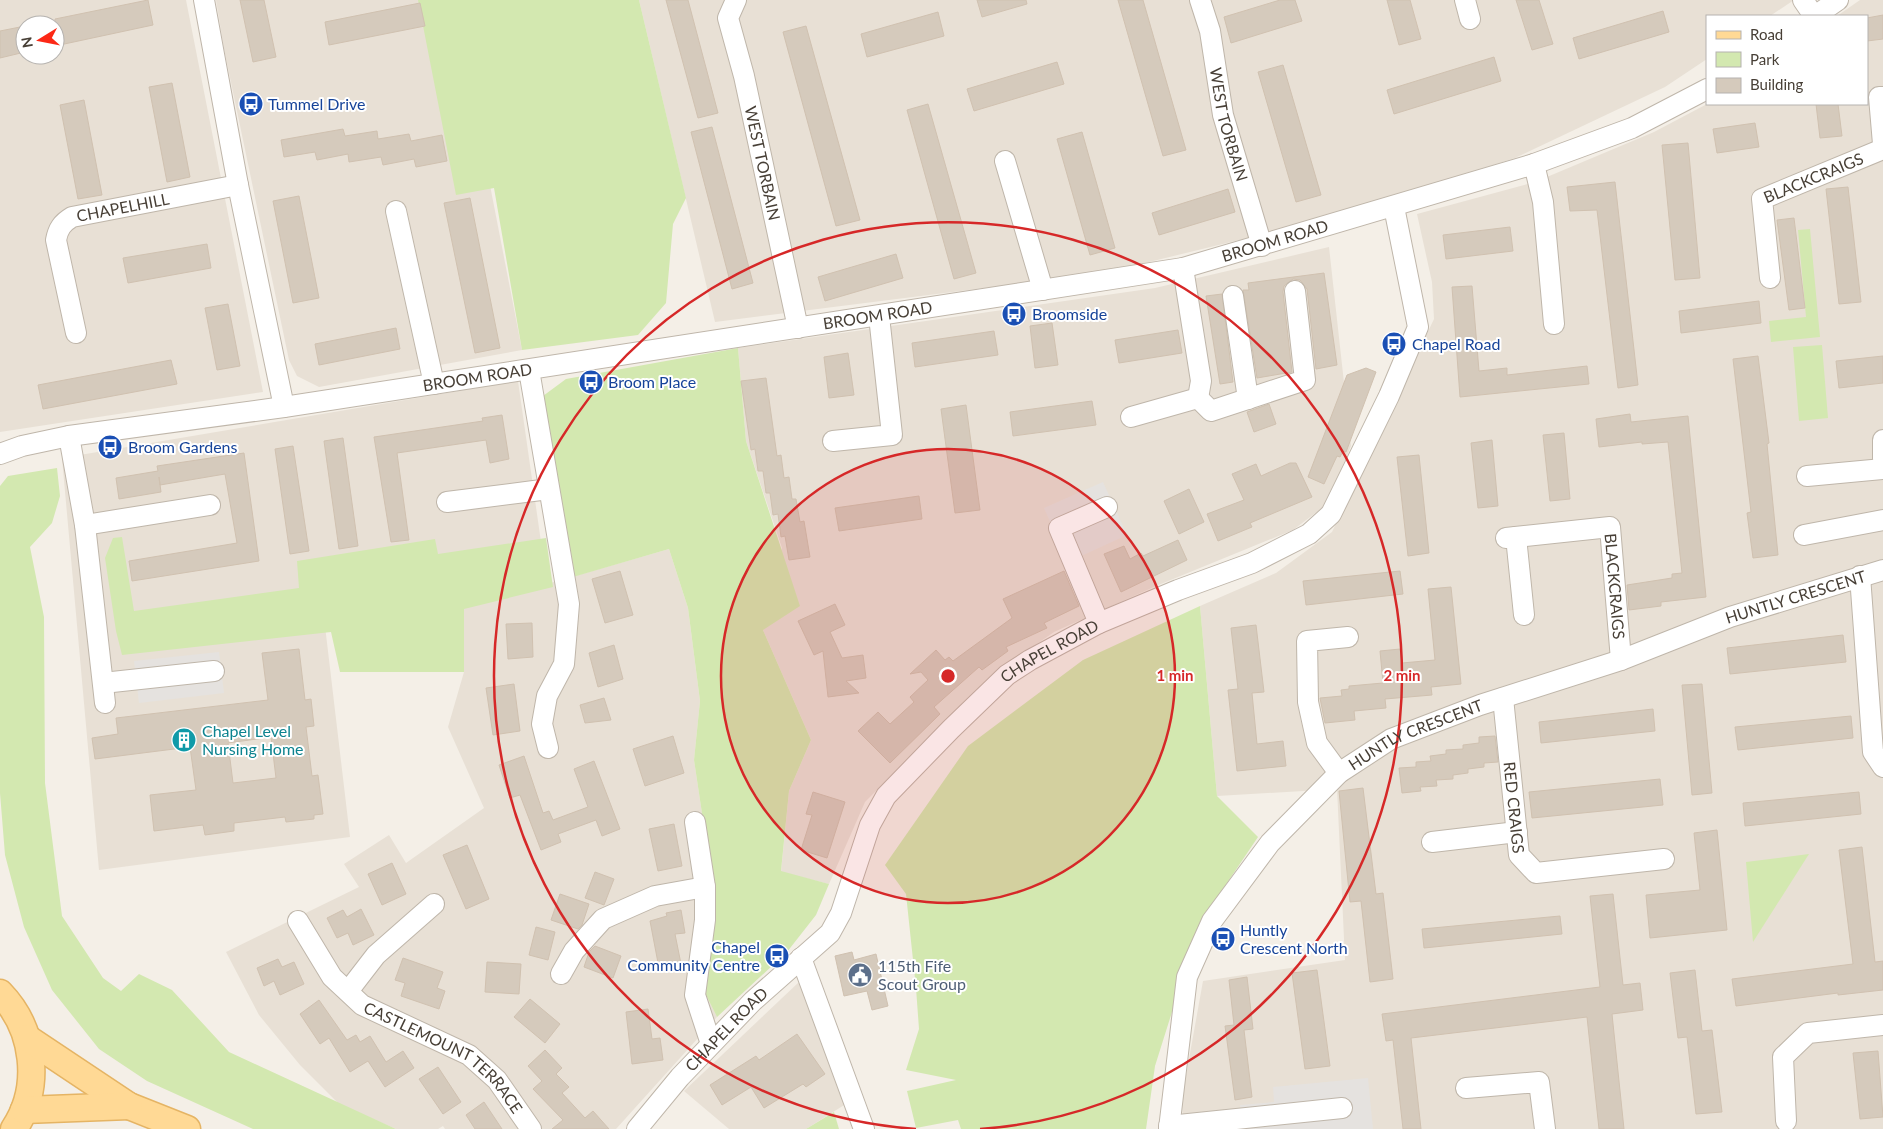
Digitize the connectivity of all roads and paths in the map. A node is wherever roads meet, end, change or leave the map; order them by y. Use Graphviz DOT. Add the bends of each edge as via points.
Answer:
graph roads {
  1 [pos="204,0"];
  2 [pos="736,0"];
  3 [pos="1200,0"];
  4 [pos="1803,0"];
  5 [pos="1838,0"];
  6 [pos="1814,15"];
  7 [pos="1816,15"];
  8 [pos="1706,90"];
  9 [pos="1883,97"];
  10 [pos="1883,144"];
  11 [pos="1883,149"];
  12 [pos="1005,161"];
  13 [pos="1534,164"];
  14 [pos="238,185"];
  15 [pos="1394,207"];
  16 [pos="396,211"];
  17 [pos="1262,246"];
  18 [pos="1183,268"];
  19 [pos="1770,278"];
  20 [pos="1043,290"];
  21 [pos="1295,292"];
  22 [pos="1233,296"];
  23 [pos="879,316"];
  24 [pos="1554,324"];
  25 [pos="798,328"];
  26 [pos="76,333"];
  27 [pos="529,370"];
  28 [pos="434,384"];
  29 [pos="1198,398"];
  30 [pos="1248,399"];
  31 [pos="284,407"];
  32 [pos="1131,417"];
  33 [pos="69,436"];
  34 [pos="1883,440"];
  35 [pos="833,441"];
  36 [pos="0,445"];
  37 [pos="22,446"];
  38 [pos="0,454"];
  39 [pos="1883,459"];
  40 [pos="1883,470"];
  41 [pos="1807,476"];
  42 [pos="550,489"];
  43 [pos="447,502"];
  44 [pos="210,505"];
  45 [pos="1107,507"];
  46 [pos="1883,520"];
  47 [pos="85,525"];
  48 [pos="1804,535"];
  49 [pos="1883,570"];
  50 [pos="1860,576"];
  51 [pos="1524,616"];
  52 [pos="1099,623"];
  53 [pos="1348,637"];
  54 [pos="1621,660"];
  55 [pos="214,672"];
  56 [pos="103,683"];
  57 [pos="1876,692"];
  58 [pos="1503,698"];
  59 [pos="105,703"];
  60 [pos="548,748"];
  61 [pos="1883,768"];
  62 [pos="1340,774"];
  63 [pos="696,822"];
  64 [pos="1517,832"];
  65 [pos="1432,842"];
  66 [pos="1664,859"];
  67 [pos="705,887"];
  68 [pos="434,904"];
  69 [pos="298,921"];
  70 [pos="801,958"];
  71 [pos="561,974"];
  72 [pos="349,990"];
  73 [pos="3,995"];
  74 [pos="1883,1025"];
  75 [pos="27,1038"];
  76 [pos="712,1044"];
  77 [pos="1466,1088"];
  78 [pos="129,1106"];
  79 [pos="1342,1108"];
  80 [pos="19,1119"];
  81 [pos="1786,1121"];
  82 [pos="1169,1127"];
  83 [pos="186,1129"];
  84 [pos="531,1129"];
  85 [pos="637,1129"];
  86 [pos="864,1129"];
  87 [pos="1544,1129"];
  1 -- 14 [label="street"];
  2 -- 25 [label="street, WEST TORBAIN" via="728,18 744,76"];
  3 -- 17 [label="street, WEST TORBAIN" via="1210,31 1223,115"];
  4 -- 6 [label="street"];
  5 -- 7 [label="street"];
  8 -- 13 [label="street, BROOM ROAD" via="1632,128"];
  9 -- 10 [label="street" via="1879,97"];
  11 -- 19 [label="street, BLACKCRAIGS" via="1762,199"];
  12 -- 20 [label="street"];
  13 -- 15 [label="street, BROOM ROAD"];
  13 -- 24 [label="street" via="1543,202"];
  14 -- 26 [label="street, CHAPELHILL" via="72,217 63,222 56,240"];
  14 -- 31 [label="street"];
  15 -- 17 [label="street, BROOM ROAD"];
  15 -- 52 [label="street, CHAPEL ROAD" via="1418,327 1389,396 1331,514 1309,534 1252,563"];
  16 -- 28 [label="street"];
  17 -- 18 [label="street, BROOM ROAD"];
  18 -- 20 [label="street, BROOM ROAD"];
  18 -- 29 [label="street" via="1201,381"];
  20 -- 23 [label="street, BROOM ROAD"];
  21 -- 30 [label="street" via="1305,380"];
  22 -- 30 [label="street"];
  23 -- 25 [label="street, BROOM ROAD"];
  23 -- 35 [label="street" via="892,435"];
  25 -- 27 [label="street, BROOM ROAD"];
  27 -- 28 [label="street, BROOM ROAD"];
  27 -- 42 [label="street"];
  28 -- 31 [label="street, BROOM ROAD"];
  29 -- 30 [label="street" via="1211,411"];
  29 -- 32 [label="street"];
  31 -- 33 [label="street, BROOM ROAD"];
  33 -- 37 [label="street, BROOM ROAD"];
  33 -- 47 [label="street"];
  34 -- 39 [label="street"];
  36 -- 37 [label="street, BROOM ROAD"];
  37 -- 38 [label="street, BROOM ROAD"];
  40 -- 41 [label="street"];
  42 -- 43 [label="street"];
  42 -- 60 [label="street" via="569,604 564,664 547,696 542,724"];
  44 -- 47 [label="street"];
  45 -- 52 [label="street" via="1059,528"];
  46 -- 48 [label="street"];
  47 -- 56 [label="street"];
  49 -- 50 [label="street, HUNTLY CRESCENT"];
  50 -- 54 [label="street, HUNTLY CRESCENT" via="1730,617"];
  50 -- 57 [label="street"];
  51 -- 54 [label="street, BLACKCRAIGS" via="1511,537 1610,527"];
  52 -- 70 [label="street, CHAPEL ROAD" via="1007,675 886,796 870,825 841,913 830,933"];
  53 -- 62 [label="street" via="1307,641 1308,702 1317,743"];
  54 -- 58 [label="street, HUNTLY CRESCENT"];
  55 -- 56 [label="street"];
  56 -- 59 [label="street"];
  57 -- 61 [label="street" via="1873,752"];
  58 -- 62 [label="street, HUNTLY CRESCENT" via="1391,739"];
  58 -- 64 [label="street, RED CRAIGS"];
  62 -- 82 [label="street, HUNTLY CRESCENT" via="1270,843 1212,921 1187,977"];
  63 -- 67 [label="street"];
  64 -- 65 [label="street"];
  64 -- 66 [label="street, RED CRAIGS" via="1519,855 1536,874"];
  67 -- 71 [label="street" via="655,896 603,919 574,951"];
  67 -- 76 [label="street" via="705,920 696,995"];
  68 -- 72 [label="street, CASTLEMOUNT TERRACE" via="376,955"];
  69 -- 72 [label="street, CASTLEMOUNT TERRACE" via="332,977"];
  70 -- 76 [label="street, CHAPEL ROAD"];
  70 -- 86 [label="street"];
  72 -- 84 [label="street, CASTLEMOUNT TERRACE" via="362,1004 469,1055 497,1080"];
  73 -- 75 [label="main road"];
  74 -- 81 [label="street" via="1808,1033 1783,1057"];
  75 -- 78 [label="main road"];
  75 -- 80 [label="main road" via="32,1074"];
  76 -- 85 [label="street, CHAPEL ROAD"];
  77 -- 87 [label="street" via="1539,1082"];
  78 -- 80 [label="main road"];
  78 -- 83 [label="main road"];
  79 -- 82 [label="street"];
}
